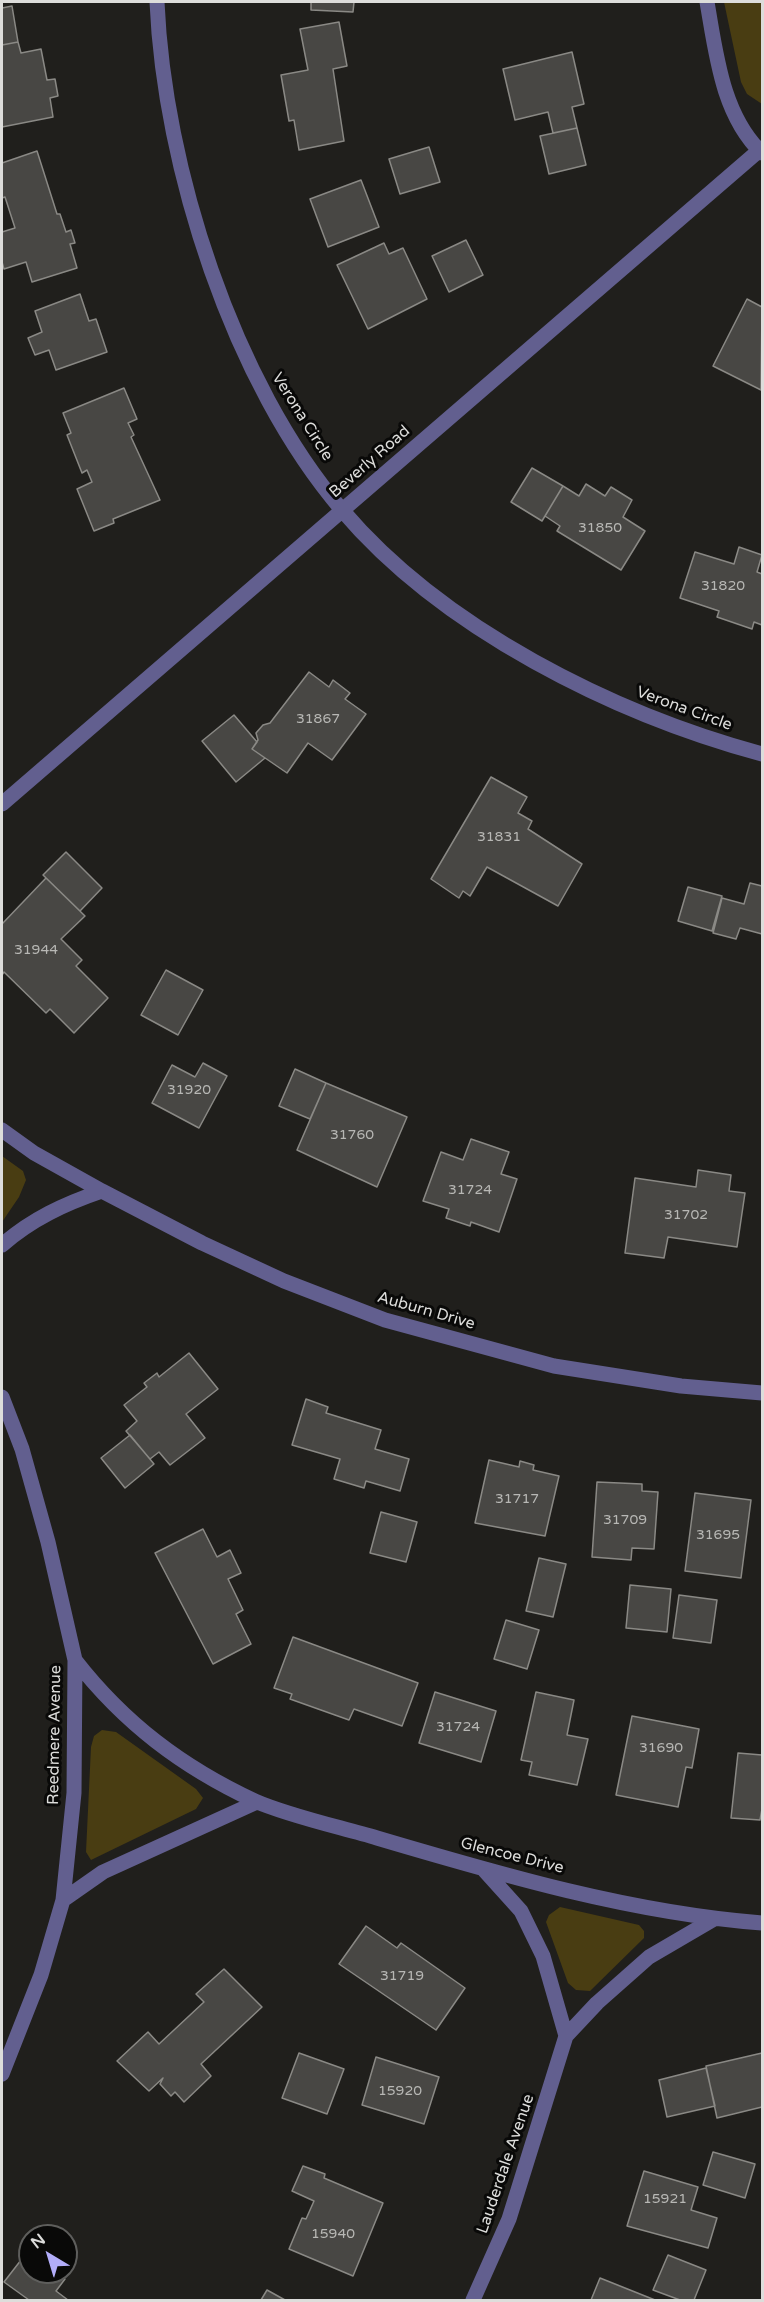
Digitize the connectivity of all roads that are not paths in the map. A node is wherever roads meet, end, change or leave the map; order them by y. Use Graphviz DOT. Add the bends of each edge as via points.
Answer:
graph roads {
  1 [pos="157,2"];
  2 [pos="707,2"];
  3 [pos="762,151"];
  4 [pos="341,510"];
  5 [pos="762,754"];
  6 [pos="2,804"];
  7 [pos="2,1130"];
  8 [pos="102,1191"];
  9 [pos="2,1245"];
  10 [pos="762,1393"];
  11 [pos="2,1397"];
  12 [pos="75,1659"];
  13 [pos="257,1802"];
  14 [pos="484,1870"];
  15 [pos="63,1899"];
  16 [pos="714,1919"];
  17 [pos="762,1923"];
  18 [pos="566,2036"];
  19 [pos="17,2037"];
  20 [pos="2,2041"];
  21 [pos="2,2074"];
  22 [pos="473,2301"];
  1 -- 4 [label="street, Verona Circle" via="165,83 187,185 200,236 233,330 277,416"];
  2 -- 3 [label="street" via="720,76 739,121"];
  3 -- 4 [label="street, Beverly Road"];
  4 -- 5 [label="street, Verona Circle" via="412,577 527,657 607,700"];
  4 -- 6 [label="street, Beverly Road"];
  7 -- 8 [label="street, Auburn Drive"];
  8 -- 9 [label="street" via="65,1204 24,1227"];
  8 -- 10 [label="street, Auburn Drive" via="284,1281 385,1320 554,1366 681,1386"];
  11 -- 12 [label="street, Reedmere Avenue" via="43,1521"];
  12 -- 13 [label="street, Glencoe Drive" via="104,1697 157,1742"];
  12 -- 15 [label="street, Reedmere Avenue" via="74,1794"];
  13 -- 14 [label="street, Glencoe Drive"];
  13 -- 15 [label="street" via="103,1872"];
  14 -- 16 [label="street, Glencoe Drive"];
  14 -- 18 [label="street" via="521,1911 543,1956"];
  15 -- 19 [label="street, Reedmere Avenue" via="41,1975"];
  16 -- 17 [label="street, Glencoe Drive"];
  16 -- 18 [label="street, Lauderdale Avenue" via="649,1957"];
  18 -- 22 [label="street, Lauderdale Avenue" via="509,2219"];
  19 -- 20 [label="street"];
  19 -- 21 [label="street, Reedmere Avenue"];
}
